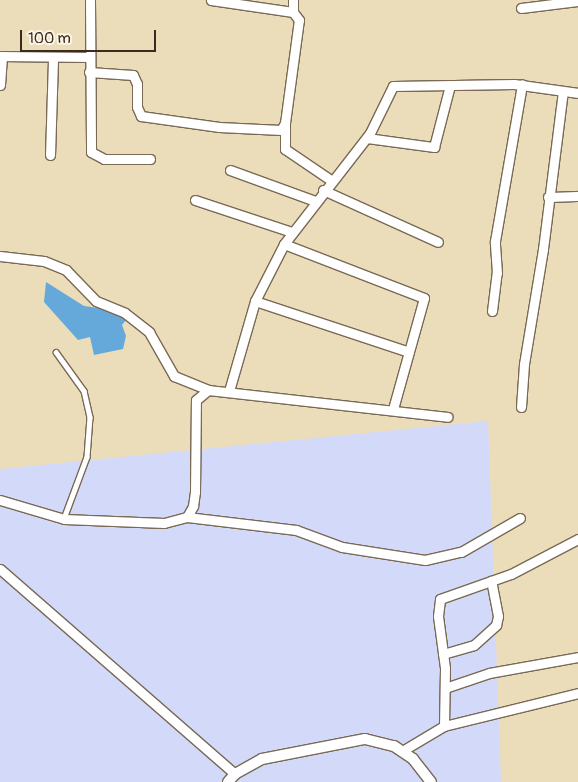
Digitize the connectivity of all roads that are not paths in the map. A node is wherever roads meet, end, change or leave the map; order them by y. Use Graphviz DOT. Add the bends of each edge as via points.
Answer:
graph roads {
  1 [pos="90,0"];
  2 [pos="211,0"];
  3 [pos="292,0"];
  4 [pos="578,1"];
  5 [pos="522,8"];
  6 [pos="292,12"];
  7 [pos="1,56"];
  8 [pos="53,57"];
  9 [pos="89,57"];
  10 [pos="89,72"];
  11 [pos="522,84"];
  12 [pos="0,85"];
  13 [pos="450,85"];
  14 [pos="563,91"];
  15 [pos="578,93"];
  16 [pos="285,124"];
  17 [pos="367,138"];
  18 [pos="50,155"];
  19 [pos="150,159"];
  20 [pos="230,170"];
  21 [pos="332,181"];
  22 [pos="322,190"];
  23 [pos="578,196"];
  24 [pos="548,197"];
  25 [pos="195,200"];
  26 [pos="314,201"];
  27 [pos="292,232"];
  28 [pos="438,242"];
  29 [pos="284,244"];
  30 [pos="0,256"];
  31 [pos="255,301"];
  32 [pos="492,311"];
  33 [pos="56,352"];
  34 [pos="409,352"];
  35 [pos="208,390"];
  36 [pos="229,391"];
  37 [pos="521,407"];
  38 [pos="393,409"];
  39 [pos="447,417"];
  40 [pos="0,500"];
  41 [pos="187,517"];
  42 [pos="520,518"];
  43 [pos="64,519"];
  44 [pos="578,539"];
  45 [pos="0,569"];
  46 [pos="491,581"];
  47 [pos="443,654"];
  48 [pos="578,657"];
  49 [pos="446,688"];
  50 [pos="578,693"];
  51 [pos="444,726"];
  52 [pos="402,751"];
  53 [pos="232,778"];
  54 [pos="431,782"];
  1 -- 9 [label="street"];
  2 -- 6 [label="street"];
  3 -- 6 [label="street"];
  4 -- 5 [label="street"];
  6 -- 16 [label="street" via="300,24"];
  7 -- 8 [label="street"];
  7 -- 12 [label="street"];
  8 -- 9 [label="street"];
  8 -- 18 [label="street"];
  9 -- 10 [label="street"];
  10 -- 16 [label="street" via="133,75 137,84 138,112 147,118 275,130 281,130"];
  10 -- 19 [label="street" via="91,152 104,159"];
  11 -- 13 [label="street"];
  11 -- 14 [label="street"];
  11 -- 32 [label="street" via="495,241"];
  13 -- 17 [label="street" via="393,86"];
  13 -- 17 [label="street" via="434,147"];
  14 -- 15 [label="street"];
  14 -- 24 [label="street"];
  16 -- 21 [label="street" via="285,149"];
  17 -- 21 [label="street"];
  20 -- 26 [label="street"];
  21 -- 22 [label="street"];
  22 -- 26 [label="street"];
  22 -- 28 [label="street"];
  23 -- 24 [label="street"];
  24 -- 37 [label="street" via="524,364"];
  25 -- 27 [label="street"];
  26 -- 27 [label="street"];
  27 -- 29 [label="street"];
  29 -- 31 [label="street"];
  29 -- 34 [label="street" via="424,298"];
  30 -- 35 [label="street" via="44,261 66,270 96,300 125,313 149,332 174,376"];
  31 -- 34 [label="street"];
  31 -- 36 [label="street"];
  33 -- 43 [label="lane" via="84,391 90,417 87,457"];
  34 -- 38 [label="street"];
  35 -- 36 [label="street"];
  35 -- 41 [label="street" via="196,400 195,492"];
  36 -- 38 [label="street"];
  38 -- 39 [label="street"];
  40 -- 43 [label="street"];
  41 -- 42 [label="street" via="296,530 342,547 425,560 461,552"];
  41 -- 43 [label="street" via="164,523"];
  44 -- 46 [label="street" via="528,566"];
  45 -- 53 [label="street"];
  46 -- 47 [label="street" via="498,616 496,625 474,645"];
  46 -- 47 [label="street" via="440,599 438,616"];
  47 -- 49 [label="street"];
  48 -- 49 [label="street" via="489,673"];
  49 -- 51 [label="street"];
  50 -- 51 [label="street"];
  51 -- 52 [label="street"];
  52 -- 53 [label="street" via="365,739 262,760"];
  52 -- 54 [label="street" via="413,759"];
}
